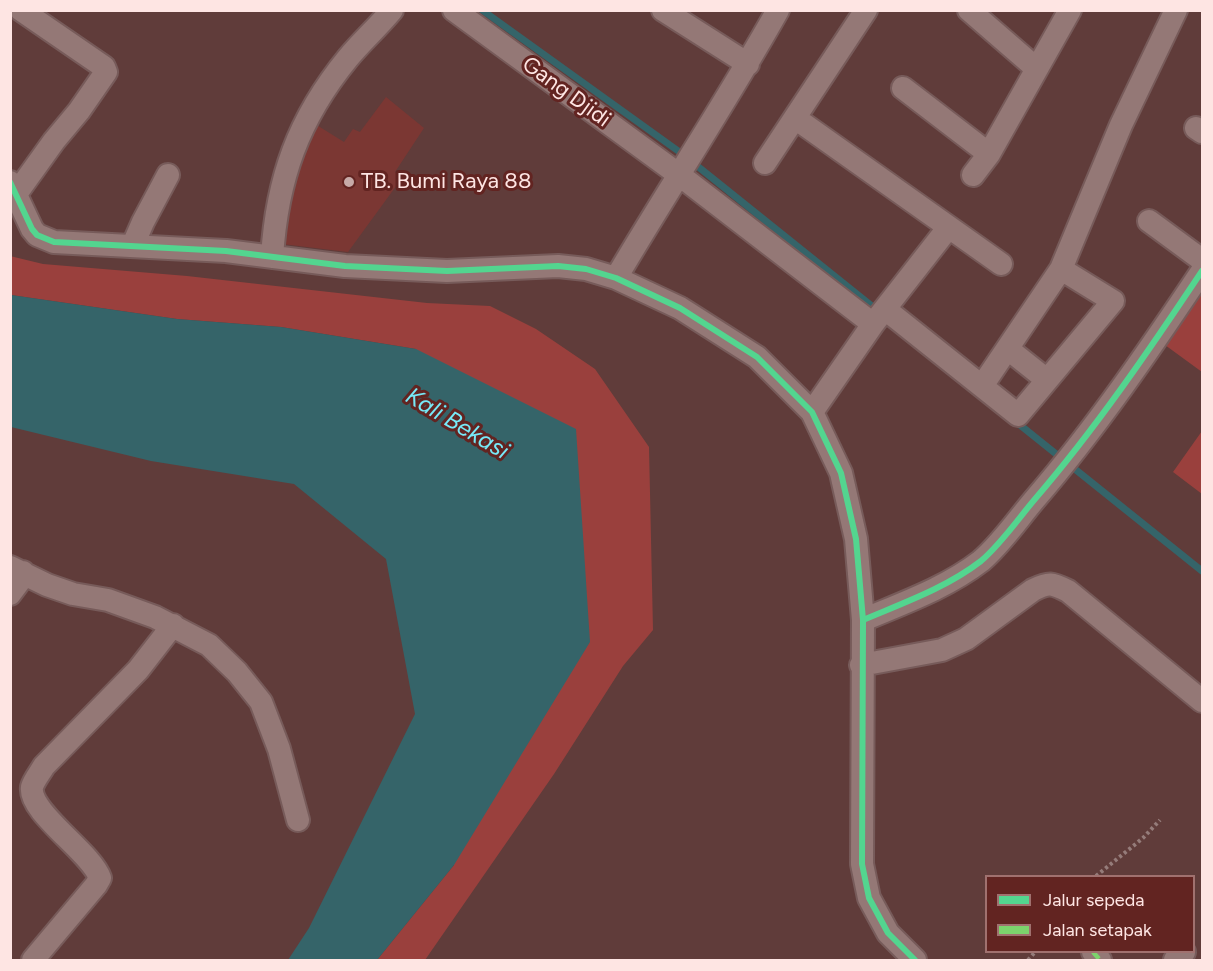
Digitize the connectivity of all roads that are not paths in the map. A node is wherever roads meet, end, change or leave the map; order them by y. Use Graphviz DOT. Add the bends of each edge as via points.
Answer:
graph roads {
  1 [pos="21,10"];
  2 [pos="392,10"];
  3 [pos="663,10"];
  4 [pos="778,10"];
  5 [pos="866,10"];
  6 [pos="969,10"];
  7 [pos="1070,10"];
  8 [pos="1176,10"];
  9 [pos="459,12"];
  10 [pos="748,64"];
  11 [pos="1037,69"];
  12 [pos="903,88"];
  13 [pos="795,118"];
  14 [pos="989,154"];
  15 [pos="765,163"];
  16 [pos="678,174"];
  17 [pos="168,175"];
  18 [pos="973,175"];
  19 [pos="13,188"];
  20 [pos="1149,221"];
  21 [pos="948,228"];
  22 [pos="133,245"];
  23 [pos="272,257"];
  24 [pos="1203,260"];
  25 [pos="1000,264"];
  26 [pos="1062,269"];
  27 [pos="1203,271"];
  28 [pos="616,278"];
  29 [pos="879,316"];
  30 [pos="1008,349"];
  31 [pos="1047,380"];
  32 [pos="982,386"];
  33 [pos="812,412"];
  34 [pos="17,570"];
  35 [pos="10,594"];
  36 [pos="863,620"];
  37 [pos="173,625"];
  38 [pos="861,665"];
  39 [pos="1203,701"];
  40 [pos="298,820"];
  41 [pos="33,960"];
  42 [pos="915,960"];
  1 -- 19 [label="street" via="106,72 79,111"];
  2 -- 23 [label="street" via="324,89 291,152 274,219"];
  3 -- 10 [label="street"];
  4 -- 10 [label="street"];
  5 -- 13 [label="street"];
  6 -- 11 [label="street"];
  7 -- 11 [label="street"];
  8 -- 26 [label="street" via="1113,145"];
  9 -- 16 [label="street, Gang Djidi"];
  10 -- 16 [label="street"];
  11 -- 14 [label="street"];
  12 -- 14 [label="street"];
  13 -- 15 [label="street"];
  13 -- 21 [label="street"];
  14 -- 18 [label="street"];
  16 -- 28 [label="street"];
  16 -- 29 [label="street, Gang Djidi"];
  17 -- 22 [label="street"];
  19 -- 22 [label="street" via="32,229 44,239 65,244"];
  20 -- 24 [label="street"];
  21 -- 25 [label="street"];
  21 -- 29 [label="street"];
  22 -- 23 [label="street"];
  23 -- 28 [label="street" via="345,266 447,271 558,266"];
  26 -- 30 [label="street"];
  26 -- 31 [label="street" via="1113,301"];
  27 -- 36 [label="street" via="1085,438 982,559 923,596"];
  28 -- 33 [label="street" via="680,308 757,357"];
  29 -- 32 [label="street, Gang Djidi"];
  29 -- 33 [label="street"];
  30 -- 31 [label="street"];
  30 -- 32 [label="street"];
  31 -- 32 [label="street, Gang Djidi" via="1018,415"];
  33 -- 36 [label="street" via="841,473 855,538"];
  34 -- 35 [label="street" via="22,578"];
  34 -- 37 [label="street" via="47,585 108,600"];
  36 -- 38 [label="street"];
  37 -- 40 [label="street" via="209,645 261,702 279,749"];
  37 -- 41 [label="street" via="138,670 44,766 32,787 43,812 100,878"];
  38 -- 39 [label="street" via="942,650 966,639 1032,590 1054,584 1068,591"];
  38 -- 42 [label="street" via="861,864 869,898 888,933"];
}
